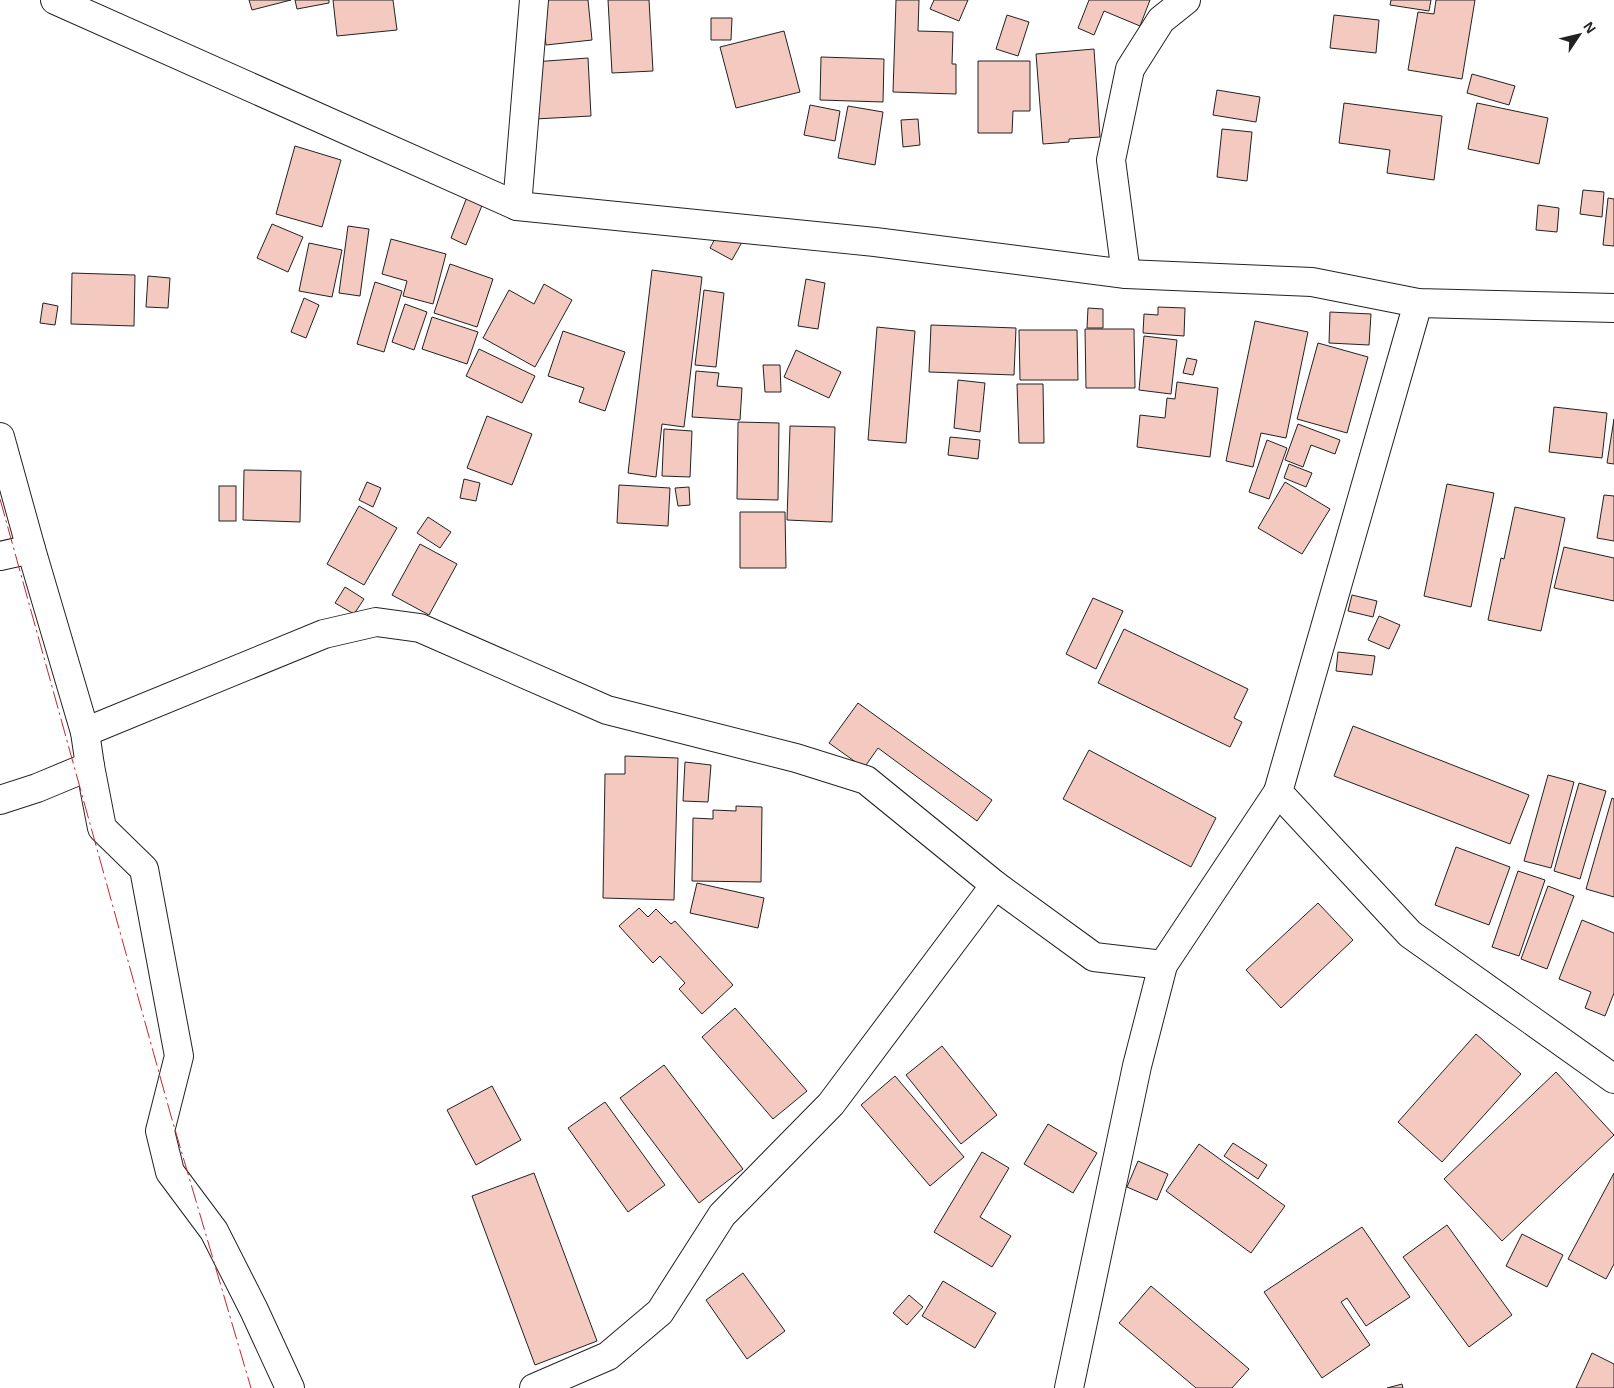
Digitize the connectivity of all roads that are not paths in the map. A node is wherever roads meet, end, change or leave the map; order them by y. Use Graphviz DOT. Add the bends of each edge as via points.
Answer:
graph roads {
  1 [pos="55,0"];
  2 [pos="534,0"];
  3 [pos="1186,0"];
  4 [pos="517,206"];
  5 [pos="1126,274"];
  6 [pos="1418,303"];
  7 [pos="1614,308"];
  8 [pos="0,437"];
  9 [pos="31,549"];
  10 [pos="0,556"];
  11 [pos="85,732"];
  12 [pos="90,766"];
  13 [pos="1278,792"];
  14 [pos="0,800"];
  15 [pos="995,885"];
  16 [pos="1163,965"];
  17 [pos="1614,1080"];
  18 [pos="290,1388"];
  19 [pos="534,1388"];
  20 [pos="1068,1388"];
  1 -- 4 [label="street"];
  2 -- 4 [label="street"];
  3 -- 5 [label="street" via="1161,20 1130,69 1111,160"];
  4 -- 5 [label="street" via="875,242"];
  5 -- 6 [label="street" via="1312,282"];
  6 -- 7 [label="street"];
  6 -- 13 [label="street"];
  8 -- 9 [label="street"];
  9 -- 10 [label="street"];
  9 -- 11 [label="street"];
  11 -- 12 [label="street"];
  11 -- 15 [label="street" via="324,634 376,622 420,628 607,710 796,758 866,780"];
  12 -- 14 [label="street"];
  12 -- 18 [label="street" via="102,828 144,868 179,1056 160,1131 170,1172 214,1231"];
  13 -- 16 [label="street"];
  13 -- 17 [label="street" via="1410,934"];
  15 -- 16 [label="street" via="1094,957"];
  15 -- 19 [label="street" via="831,1104 722,1214 660,1312 608,1356"];
  16 -- 20 [label="street" via="1137,1066"];
}
